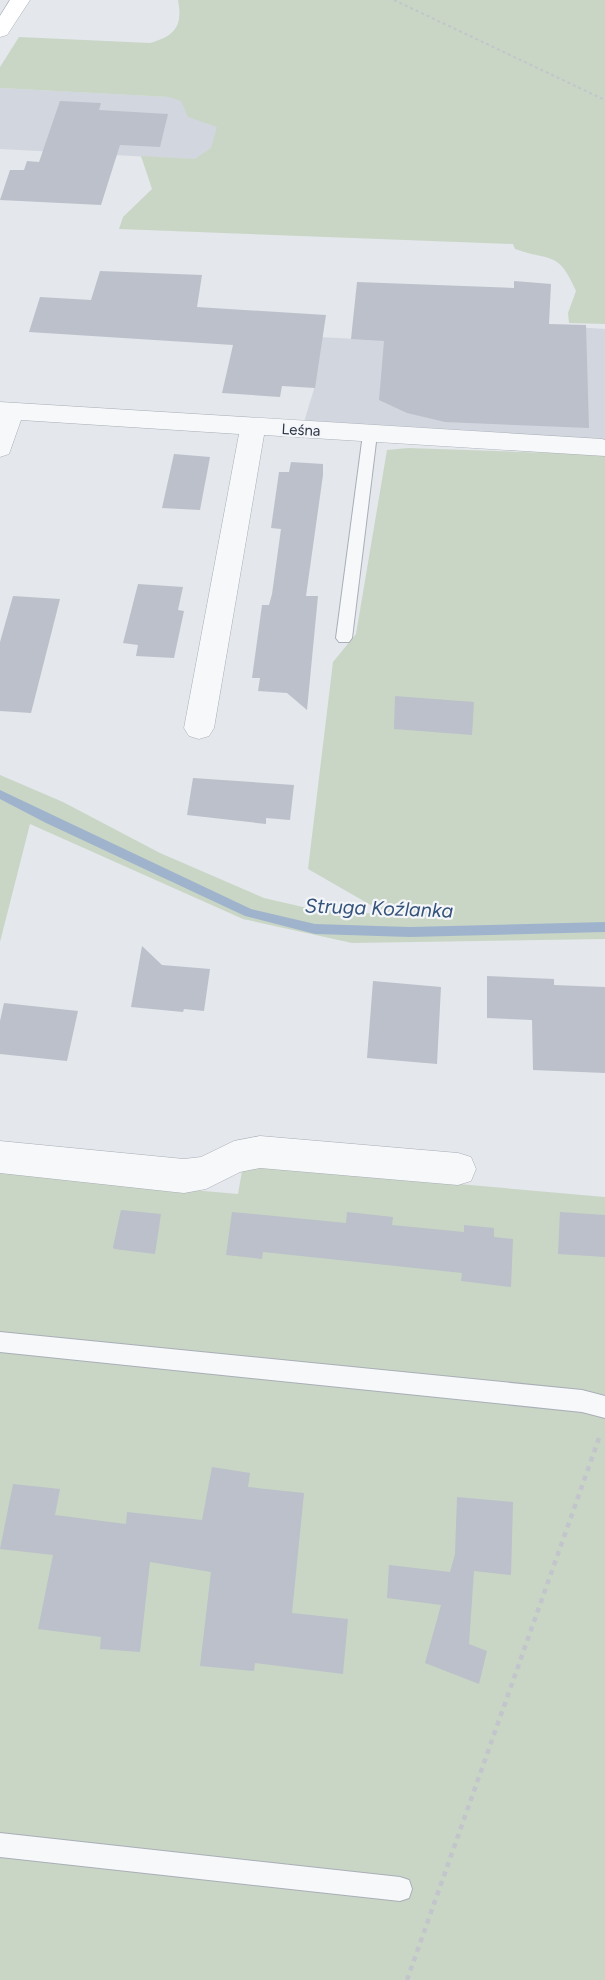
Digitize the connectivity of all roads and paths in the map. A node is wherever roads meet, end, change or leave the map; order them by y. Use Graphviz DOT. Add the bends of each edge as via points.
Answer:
graph roads {
  1 [pos="20,0"];
  2 [pos="393,0"];
  3 [pos="0,31"];
  4 [pos="605,100"];
  5 [pos="6,410"];
  6 [pos="253,427"];
  7 [pos="370,434"];
  8 [pos="0,448"];
  9 [pos="602,448"];
  10 [pos="344,638"];
  11 [pos="199,728"];
  12 [pos="0,1157"];
  13 [pos="458,1168"];
  14 [pos="0,1342"];
  15 [pos="605,1407"];
  16 [pos="601,1432"];
  17 [pos="0,1845"];
  18 [pos="400,1889"];
  19 [pos="407,1980"];
  1 -- 3 [label="street"];
  2 -- 4 [label="path"];
  5 -- 6 [label="street, Leśna"];
  5 -- 8 [label="street"];
  6 -- 7 [label="street, Leśna"];
  6 -- 11 [label="street"];
  7 -- 9 [label="street, Leśna"];
  7 -- 10 [label="lane"];
  12 -- 13 [label="street" via="184,1176 206,1173 234,1157 260,1152"];
  14 -- 15 [label="lane" via="582,1401"];
  16 -- 19 [label="path"];
  17 -- 18 [label="lane"];
}
